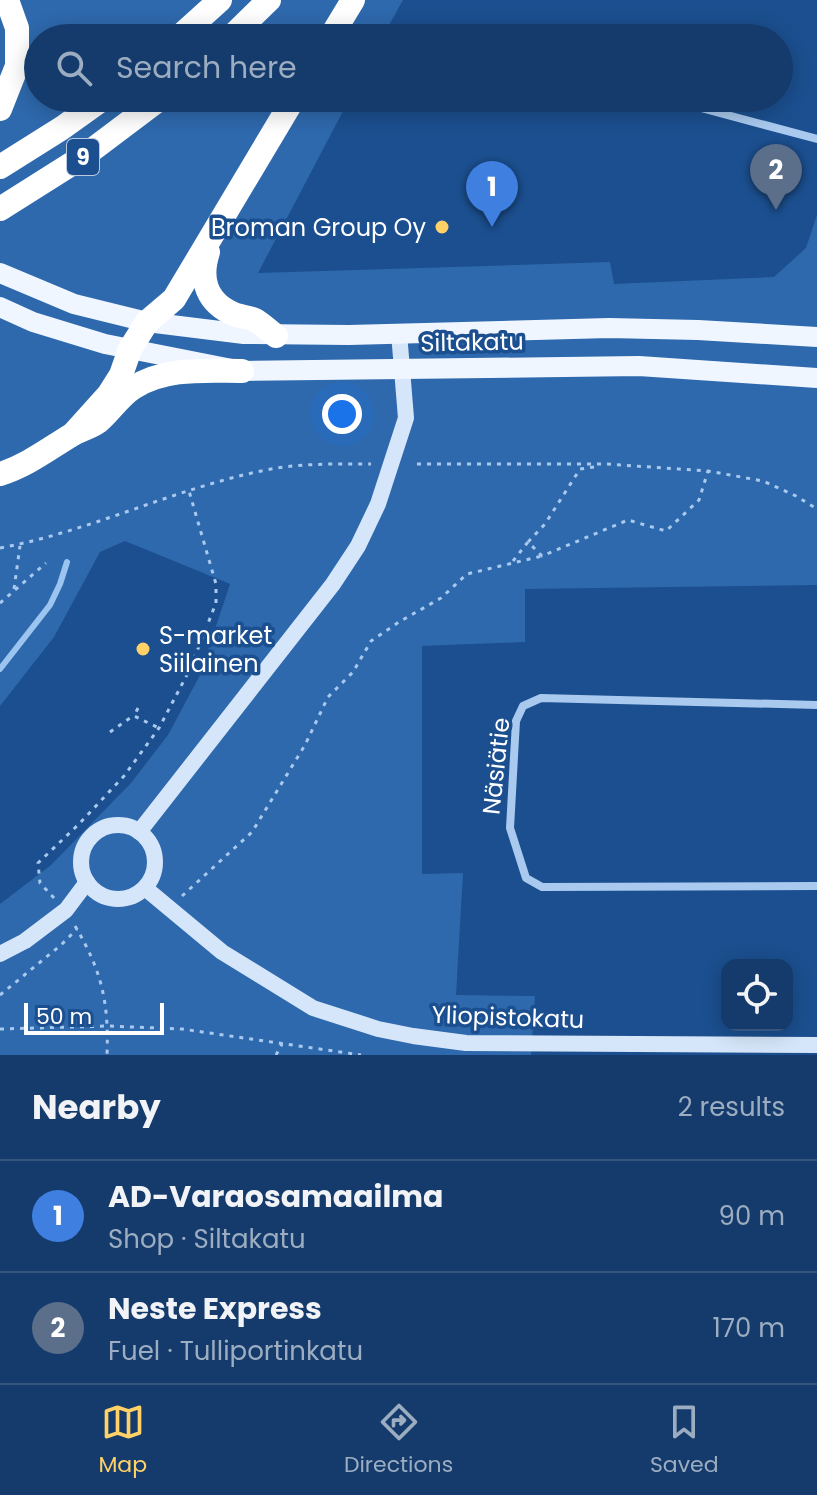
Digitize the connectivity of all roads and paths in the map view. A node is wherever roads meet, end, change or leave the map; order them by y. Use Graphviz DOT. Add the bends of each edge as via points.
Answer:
graph roads {
  1 [pos="7,0"];
  2 [pos="220,0"];
  3 [pos="269,0"];
  4 [pos="353,0"];
  5 [pos="193,24"];
  6 [pos="244,24"];
  7 [pos="338,24"];
  8 [pos="0,109"];
  9 [pos="84,112"];
  10 [pos="142,112"];
  11 [pos="286,112"];
  12 [pos="716,112"];
  13 [pos="817,139"];
  14 [pos="0,167"];
  15 [pos="0,209"];
  16 [pos="215,231"];
  17 [pos="5,276"];
  18 [pos="0,307"];
  19 [pos="147,322"];
  20 [pos="399,333"];
  21 [pos="276,336"];
  22 [pos="817,337"];
  23 [pos="130,349"];
  24 [pos="402,369"];
  25 [pos="242,371"];
  26 [pos="817,378"];
  27 [pos="73,434"];
  28 [pos="371,464"];
  29 [pos="417,464"];
  30 [pos="606,464"];
  31 [pos="708,471"];
  32 [pos="0,474"];
  33 [pos="189,491"];
  34 [pos="817,509"];
  35 [pos="528,542"];
  36 [pos="20,544"];
  37 [pos="0,548"];
  38 [pos="542,556"];
  39 [pos="46,563"];
  40 [pos="511,564"];
  41 [pos="14,589"];
  42 [pos="0,603"];
  43 [pos="817,705"];
  44 [pos="138,708"];
  45 [pos="134,716"];
  46 [pos="159,728"];
  47 [pos="110,732"];
  48 [pos="139,832"];
  49 [pos="87,882"];
  50 [pos="817,886"];
  51 [pos="145,888"];
  52 [pos="169,908"];
  53 [pos="66,910"];
  54 [pos="77,929"];
  55 [pos="0,954"];
  56 [pos="0,995"];
  57 [pos="108,1026"];
  58 [pos="0,1029"];
  59 [pos="282,1044"];
  60 [pos="817,1045"];
  61 [pos="107,1055"];
  62 [pos="276,1055"];
  63 [pos="361,1055"];
  1 -- 8 [label="highway" via="17,28 17,66"];
  2 -- 5 [label="highway"];
  3 -- 6 [label="highway"];
  4 -- 7 [label="highway"];
  9 -- 14 [label="highway, 9"];
  10 -- 15 [label="highway, 9"];
  11 -- 16 [label="highway"];
  12 -- 13 [label="street"];
  16 -- 19 [label="highway" via="174,299"];
  16 -- 21 [label="highway" via="204,266 205,286 217,304 254,319"];
  17 -- 19 [label="main road, Siltakatu" via="74,304"];
  18 -- 23 [label="main road, Siltakatu" via="33,322"];
  19 -- 21 [label="main road, Siltakatu"];
  19 -- 23 [label="highway"];
  20 -- 21 [label="main road, Siltakatu"];
  20 -- 22 [label="main road, Siltakatu" via="609,328"];
  20 -- 24 [label="main road"];
  23 -- 25 [label="main road, Siltakatu"];
  23 -- 27 [label="highway" via="109,394"];
  24 -- 25 [label="main road, Siltakatu"];
  24 -- 26 [label="main road, Siltakatu" via="639,366"];
  24 -- 48 [label="main road" via="406,418 358,546"];
  25 -- 27 [label="highway" via="166,374 133,388 96,424"];
  27 -- 32 [label="highway"];
  28 -- 33 [label="path" via="289,467"];
  29 -- 30 [label="path"];
  30 -- 31 [label="path"];
  30 -- 35 [label="path" via="580,469"];
  31 -- 34 [label="path" via="763,481"];
  31 -- 38 [label="path" via="699,500 666,531 628,520"];
  33 -- 36 [label="path"];
  33 -- 46 [label="path" via="216,584 216,603"];
  35 -- 38 [label="path"];
  35 -- 40 [label="path"];
  36 -- 37 [label="path"];
  36 -- 41 [label="path"];
  38 -- 40 [label="path"];
  39 -- 41 [label="path"];
  40 -- 52 [label="path" via="467,574 441,598 371,641 353,672 328,697 252,832"];
  41 -- 42 [label="path"];
  43 -- 50 [label="street, Näsiätie" via="541,698 523,706 516,721 510,828 526,878 542,887"];
  44 -- 45 [label="path"];
  45 -- 46 [label="path"];
  45 -- 47 [label="path"];
  46 -- 53 [label="path" via="124,776 38,863 40,883"];
  48 -- 49 [label="main road" via="115,825 92,836 81,859"];
  48 -- 51 [label="main road" via="154,852 152,877"];
  49 -- 51 [label="main road" via="107,898 133,896"];
  49 -- 53 [label="main road"];
  51 -- 52 [label="main road, Yliopistokatu"];
  52 -- 60 [label="main road, Yliopistokatu" via="222,952 313,1008 378,1029 466,1043"];
  53 -- 54 [label="path"];
  53 -- 55 [label="main road"];
  54 -- 56 [label="path"];
  54 -- 57 [label="path" via="101,979"];
  57 -- 58 [label="path"];
  57 -- 59 [label="path" via="182,1029"];
  57 -- 61 [label="path"];
  59 -- 62 [label="path"];
  59 -- 63 [label="path"];
}
